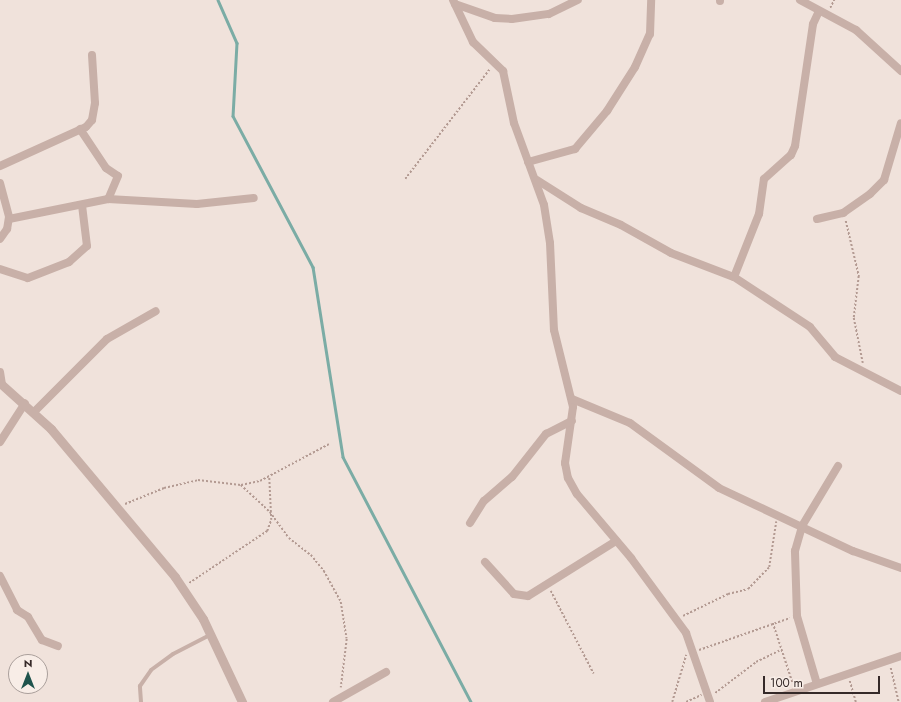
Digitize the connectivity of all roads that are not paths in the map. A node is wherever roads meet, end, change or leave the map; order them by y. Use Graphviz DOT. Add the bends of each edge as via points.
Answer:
graph roads {
  1 [pos="578,0"];
  2 [pos="651,0"];
  3 [pos="800,0"];
  4 [pos="454,2"];
  5 [pos="819,11"];
  6 [pos="92,55"];
  7 [pos="901,71"];
  8 [pos="901,123"];
  9 [pos="80,129"];
  10 [pos="528,162"];
  11 [pos="0,166"];
  12 [pos="537,180"];
  13 [pos="0,183"];
  14 [pos="254,198"];
  15 [pos="108,199"];
  16 [pos="82,205"];
  17 [pos="9,219"];
  18 [pos="817,219"];
  19 [pos="0,239"];
  20 [pos="0,270"];
  21 [pos="734,277"];
  22 [pos="156,311"];
  23 [pos="0,372"];
  24 [pos="1,384"];
  25 [pos="901,391"];
  26 [pos="572,399"];
  27 [pos="25,404"];
  28 [pos="34,412"];
  29 [pos="572,421"];
  30 [pos="0,442"];
  31 [pos="838,466"];
  32 [pos="470,523"];
  33 [pos="802,526"];
  34 [pos="616,541"];
  35 [pos="485,562"];
  36 [pos="901,568"];
  37 [pos="0,576"];
  38 [pos="210,635"];
  39 [pos="58,646"];
  40 [pos="901,656"];
  41 [pos="386,672"];
  42 [pos="817,684"];
  43 [pos="709,697"];
  44 [pos="336,701"];
  45 [pos="141,702"];
  46 [pos="242,702"];
  47 [pos="765,702"];
  1 -- 4 [label="street" via="549,14 506,19 495,18"];
  2 -- 10 [label="street" via="650,34 635,66 607,111 575,149"];
  3 -- 5 [label="street"];
  4 -- 10 [label="street" via="473,42 496,62 506,81 514,123"];
  5 -- 7 [label="street" via="856,30"];
  5 -- 21 [label="street" via="813,24 795,146 791,155 764,179 759,214"];
  6 -- 9 [label="street" via="94,113 92,120"];
  8 -- 18 [label="street" via="884,180 870,194 843,213"];
  9 -- 11 [label="street"];
  9 -- 15 [label="street" via="106,168 118,176"];
  10 -- 12 [label="street"];
  12 -- 21 [label="street" via="581,208 621,225 671,252"];
  12 -- 26 [label="street" via="550,243 554,330"];
  13 -- 17 [label="street"];
  14 -- 15 [label="street" via="197,204"];
  15 -- 16 [label="street"];
  16 -- 17 [label="street"];
  16 -- 20 [label="street" via="87,246 69,262 28,278"];
  17 -- 19 [label="street"];
  21 -- 25 [label="street" via="798,318 835,357"];
  22 -- 28 [label="street" via="107,338"];
  23 -- 24 [label="street"];
  24 -- 27 [label="street"];
  26 -- 29 [label="street"];
  26 -- 33 [label="street" via="630,422 719,488"];
  27 -- 28 [label="street"];
  27 -- 30 [label="street"];
  28 -- 38 [label="street" via="183,588"];
  29 -- 32 [label="street" via="546,434 512,476 484,501"];
  29 -- 34 [label="street" via="565,463 568,478 576,494"];
  31 -- 33 [label="street"];
  33 -- 36 [label="street" via="853,550"];
  33 -- 42 [label="street" via="795,551 797,616"];
  34 -- 35 [label="street" via="528,596 514,594"];
  34 -- 43 [label="street" via="676,619 689,641"];
  37 -- 39 [label="street" via="17,610 28,617 42,640"];
  38 -- 45 [label="lane" via="173,654 151,670 140,686"];
  38 -- 46 [label="street"];
  40 -- 42 [label="street"];
  41 -- 44 [label="street"];
  42 -- 47 [label="street"];
}
